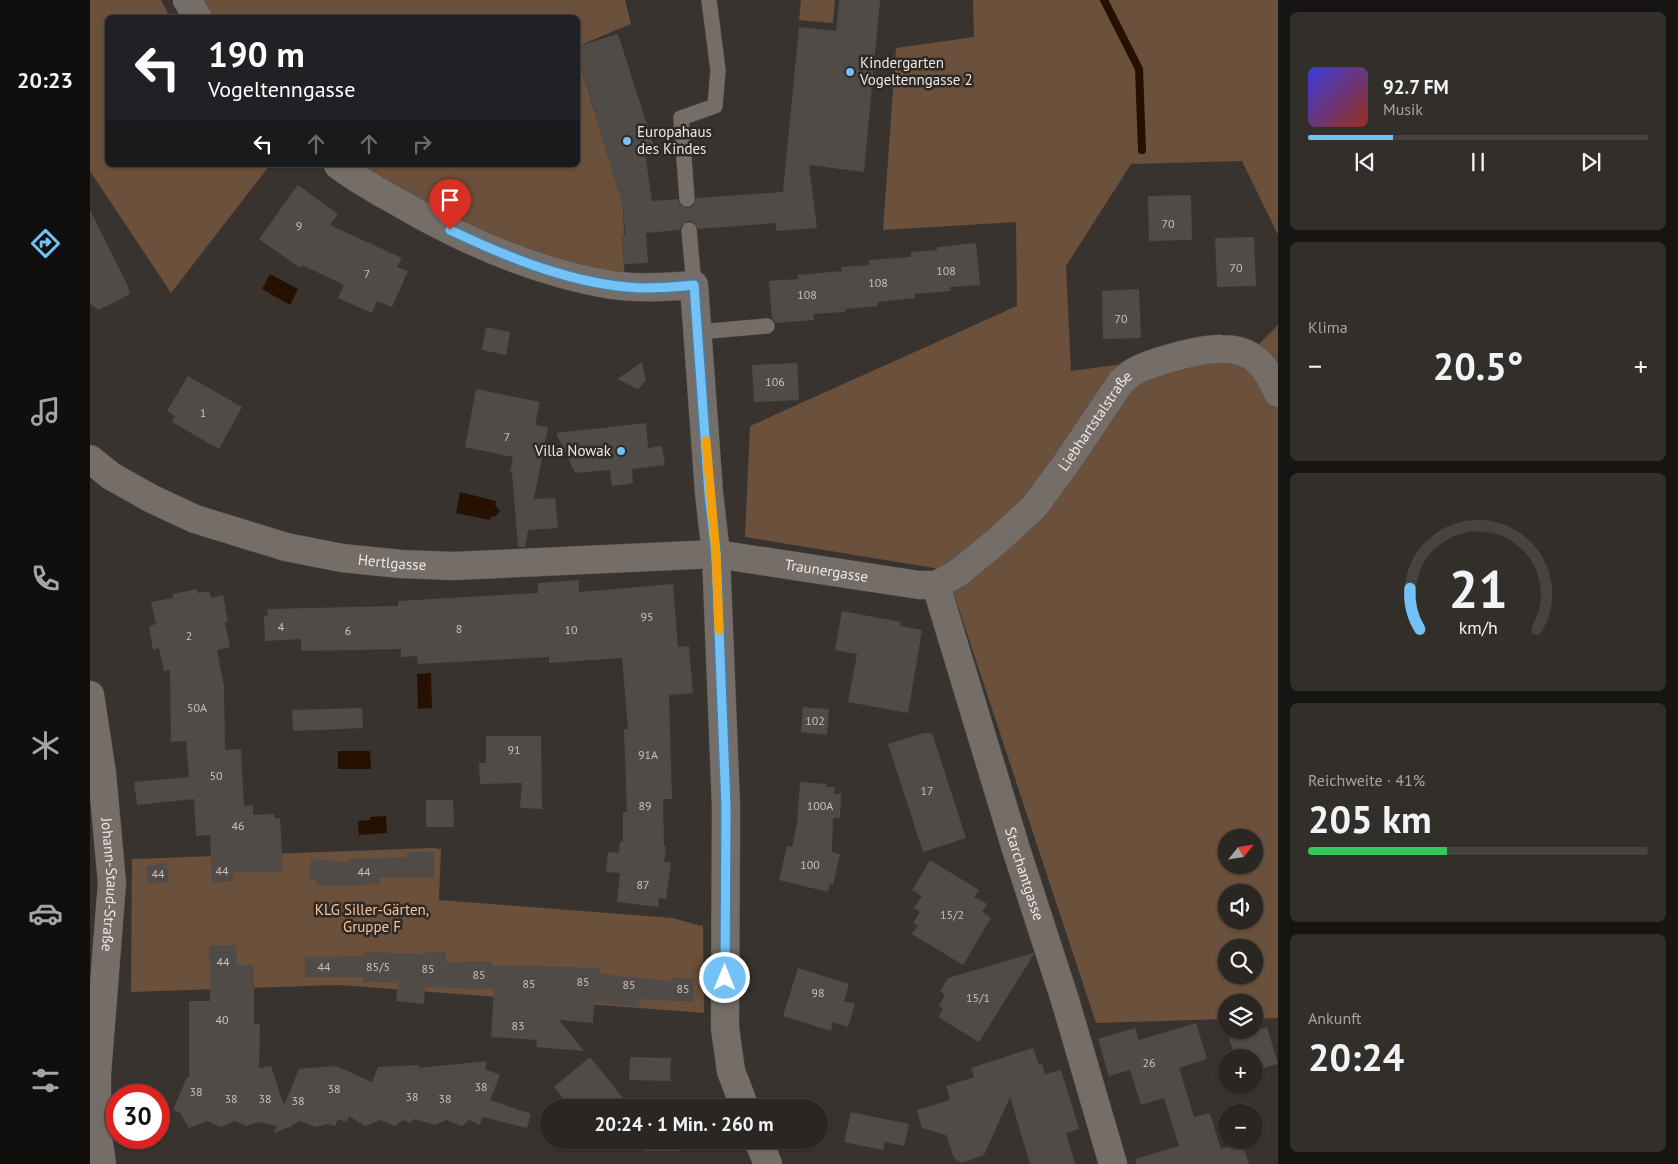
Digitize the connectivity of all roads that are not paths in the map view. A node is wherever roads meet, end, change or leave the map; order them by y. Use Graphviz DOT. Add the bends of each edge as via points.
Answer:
graph roads {
  1 [pos="187,0"];
  2 [pos="709,0"];
  3 [pos="196,15"];
  4 [pos="341,167"];
  5 [pos="687,199"];
  6 [pos="689,230"];
  7 [pos="694,285"];
  8 [pos="766,326"];
  9 [pos="698,332"];
  10 [pos="1278,393"];
  11 [pos="90,459"];
  12 [pos="716,554"];
  13 [pos="936,585"];
  14 [pos="90,695"];
  15 [pos="742,1099"];
  16 [pos="762,1149"];
  17 [pos="102,1164"];
  18 [pos="768,1164"];
  19 [pos="1113,1164"];
  1 -- 3 [label="street"];
  2 -- 5 [label="lane" via="718,70 715,106 681,118"];
  4 -- 7 [label="street" via="420,216 494,251 565,275 640,288"];
  6 -- 7 [label="lane"];
  7 -- 9 [label="street"];
  8 -- 9 [label="lane"];
  9 -- 12 [label="street"];
  10 -- 13 [label="street, Liebhartstalstraße" via="1259,362 1238,351 1221,348 1155,363 1130,374 1121,382 1066,465 1034,506 958,573"];
  11 -- 12 [label="street, Hertlgasse" via="111,476 194,519 286,547 342,558 453,566"];
  12 -- 13 [label="street, Traunergasse"];
  12 -- 15 [label="street" via="726,807 725,1028 732,1071"];
  13 -- 19 [label="street, Starchantgasse"];
  14 -- 17 [label="street, Johann-Staud-Straße" via="102,773 112,883 97,1074 96,1130"];
  16 -- 18 [label="street"];
}
